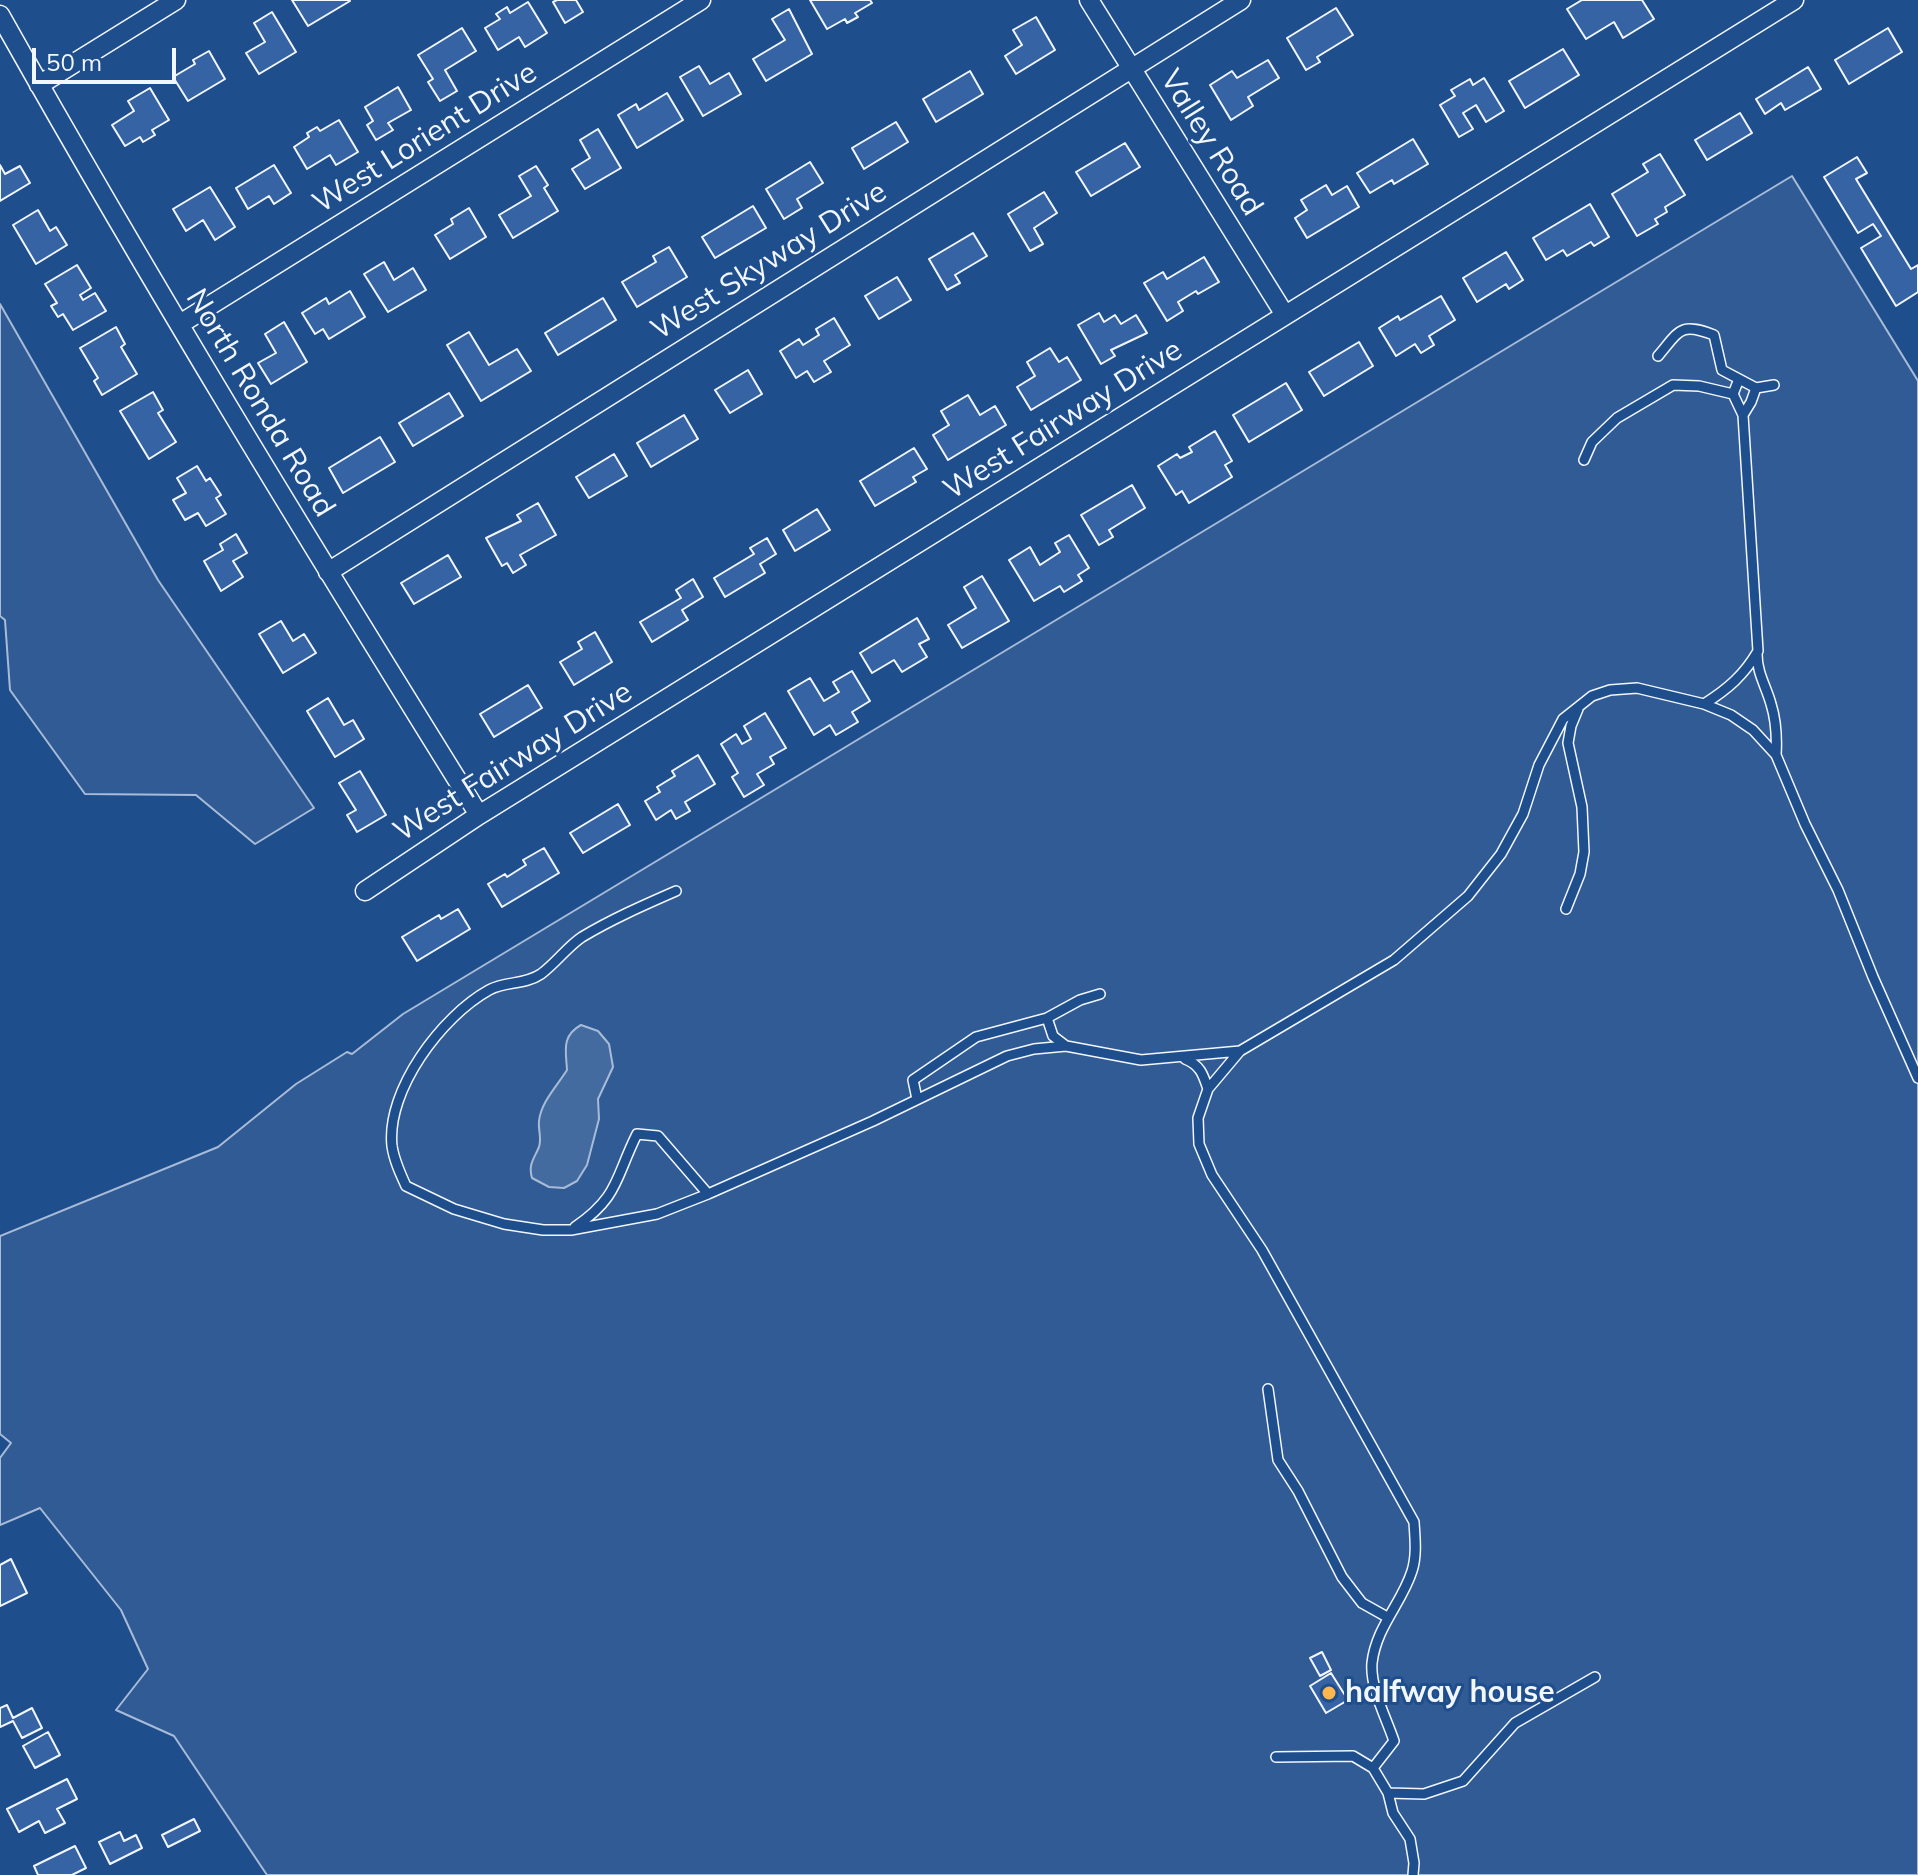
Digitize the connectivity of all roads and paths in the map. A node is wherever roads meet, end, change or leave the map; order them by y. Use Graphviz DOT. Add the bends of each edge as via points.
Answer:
graph roads {
  1 [pos="176,0"];
  2 [pos="701,0"];
  3 [pos="1089,0"];
  4 [pos="1241,0"];
  5 [pos="1794,0"];
  6 [pos="0,15"];
  7 [pos="1132,66"];
  8 [pos="39,85"];
  9 [pos="1285,315"];
  10 [pos="180,324"];
  11 [pos="1658,356"];
  12 [pos="1739,379"];
  13 [pos="1774,385"];
  14 [pos="1756,388"];
  15 [pos="1733,394"];
  16 [pos="1743,415"];
  17 [pos="1584,460"];
  18 [pos="328,572"];
  19 [pos="1758,651"];
  20 [pos="1704,704"];
  21 [pos="1579,706"];
  22 [pos="1776,755"];
  23 [pos="479,815"];
  24 [pos="365,891"];
  25 [pos="676,891"];
  26 [pos="1566,909"];
  27 [pos="1100,994"];
  28 [pos="1047,1018"];
  29 [pos="1066,1046"];
  30 [pos="1240,1051"];
  31 [pos="1181,1058"];
  32 [pos="1918,1078"];
  33 [pos="1208,1089"];
  34 [pos="917,1099"];
  35 [pos="708,1194"];
  36 [pos="571,1230"];
  37 [pos="1268,1389"];
  38 [pos="1387,1617"];
  39 [pos="1595,1677"];
  40 [pos="1276,1757"];
  41 [pos="1373,1768"];
  42 [pos="1388,1793"];
  43 [pos="1413,1875"];
  1 -- 8 [label="street"];
  2 -- 10 [label="street, West Lorient Drive"];
  3 -- 7 [label="street, Valley Road"];
  4 -- 7 [label="street, West Skyway Drive"];
  5 -- 9 [label="street, West Fairway Drive"];
  6 -- 8 [label="street, North Ronda Road"];
  7 -- 9 [label="street, Valley Road"];
  7 -- 18 [label="street, West Skyway Drive"];
  8 -- 10 [label="street, North Ronda Road"];
  9 -- 23 [label="street, West Fairway Drive"];
  10 -- 18 [label="street, North Ronda Road"];
  11 -- 12 [label="lane" via="1679,331 1693,327 1714,335 1722,370"];
  12 -- 14 [label="lane"];
  12 -- 15 [label="lane"];
  13 -- 14 [label="lane"];
  14 -- 16 [label="lane"];
  15 -- 16 [label="lane"];
  15 -- 17 [label="lane" via="1673,385 1617,418 1592,442"];
  16 -- 19 [label="lane"];
  18 -- 23 [label="street, North Ronda Road"];
  19 -- 20 [label="lane" via="1731,687"];
  19 -- 22 [label="lane" via="1757,670 1772,705"];
  20 -- 21 [label="lane" via="1637,688 1610,690"];
  20 -- 22 [label="lane" via="1753,730"];
  21 -- 26 [label="lane" via="1568,743 1582,807 1584,852"];
  21 -- 30 [label="lane" via="1554,731 1523,814 1501,854 1468,896 1394,960"];
  22 -- 32 [label="lane"];
  23 -- 24 [label="street, West Fairway Drive"];
  25 -- 36 [label="lane" via="579,939 530,981 488,990 469,1004 411,1070 399,1099 392,1145 406,1186 454,1209 504,1224"];
  27 -- 28 [label="lane"];
  28 -- 29 [label="lane" via="1053,1036"];
  28 -- 34 [label="lane" via="976,1037 913,1080"];
  29 -- 31 [label="lane" via="1141,1060"];
  29 -- 34 [label="lane" via="1007,1056"];
  30 -- 31 [label="lane"];
  30 -- 33 [label="lane"];
  31 -- 33 [label="lane" via="1202,1071"];
  33 -- 38 [label="lane" via="1198,1118 1199,1144 1212,1175 1268,1262 1414,1522 1412,1572"];
  34 -- 35 [label="lane"];
  35 -- 36 [label="lane" via="657,1214"];
  35 -- 36 [label="lane" via="658,1136 637,1134 613,1192 597,1212"];
  37 -- 38 [label="lane" via="1278,1460 1342,1577 1362,1603"];
  38 -- 41 [label="lane" via="1372,1662 1394,1741"];
  39 -- 42 [label="lane" via="1515,1723 1463,1781 1424,1794"];
  40 -- 41 [label="lane" via="1353,1756"];
  41 -- 42 [label="lane"];
  42 -- 43 [label="lane" via="1393,1813 1410,1839"];
}
